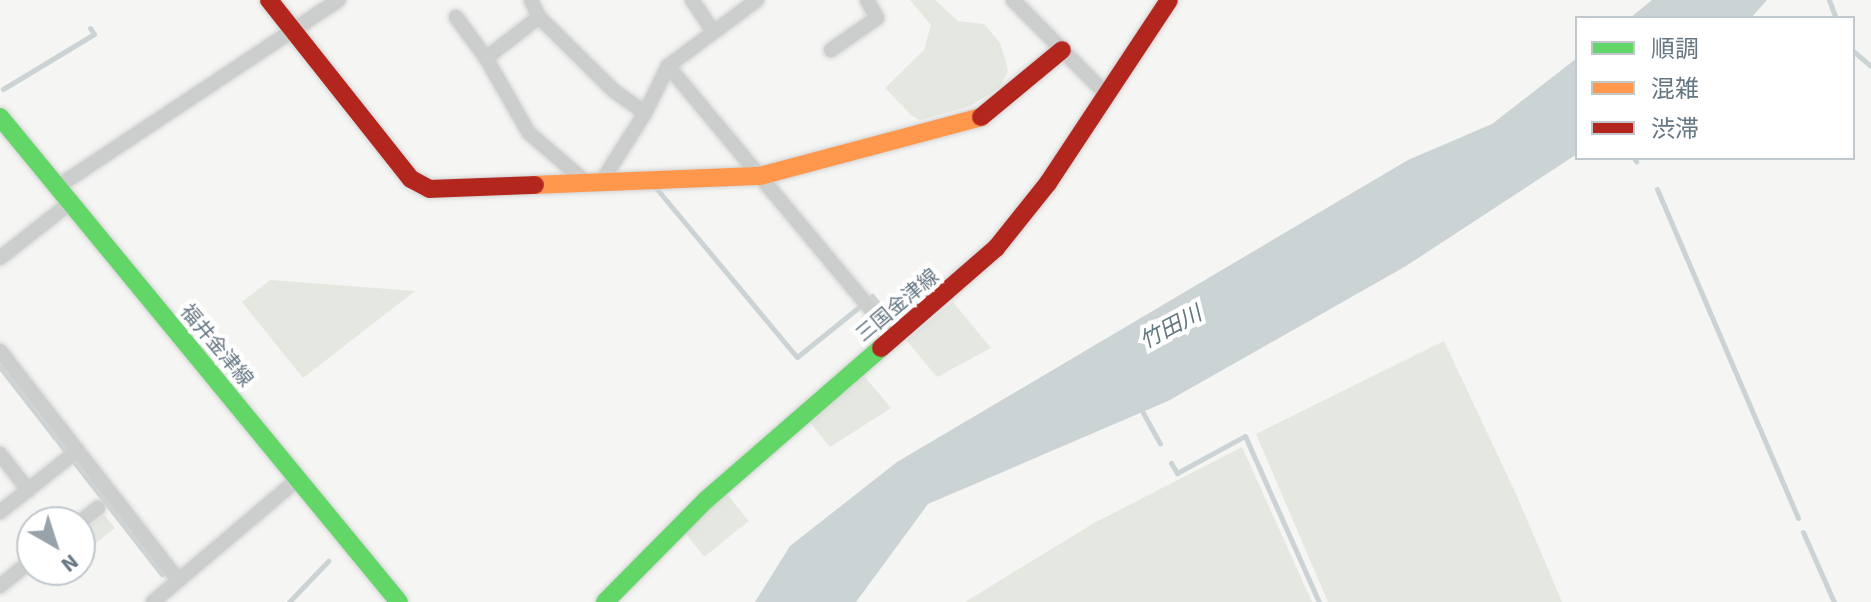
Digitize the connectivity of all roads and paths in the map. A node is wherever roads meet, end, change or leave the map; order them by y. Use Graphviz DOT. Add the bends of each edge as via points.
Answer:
graph roads {
  1 [pos="269,0"];
  2 [pos="338,0"];
  3 [pos="531,0"];
  4 [pos="692,0"];
  5 [pos="757,0"];
  6 [pos="867,0"];
  7 [pos="1013,0"];
  8 [pos="1169,0"];
  9 [pos="456,17"];
  10 [pos="539,17"];
  11 [pos="296,30"];
  12 [pos="712,30"];
  13 [pos="831,50"];
  14 [pos="1062,50"];
  15 [pos="486,58"];
  16 [pos="668,66"];
  17 [pos="1107,95"];
  18 [pos="645,113"];
  19 [pos="0,117"];
  20 [pos="760,176"];
  21 [pos="594,184"];
  22 [pos="57,187"];
  23 [pos="70,203"];
  24 [pos="0,258"];
  25 [pos="895,338"];
  26 [pos="0,351"];
  27 [pos="77,451"];
  28 [pos="0,454"];
  29 [pos="298,479"];
  30 [pos="28,490"];
  31 [pos="0,512"];
  32 [pos="16,573"];
  33 [pos="178,580"];
  34 [pos="0,586"];
  35 [pos="153,602"];
  36 [pos="399,602"];
  37 [pos="605,602"];
  1 -- 11 [label="main road"];
  2 -- 11 [label="street"];
  3 -- 10 [label="street"];
  4 -- 12 [label="street"];
  5 -- 12 [label="street"];
  6 -- 13 [label="street" via="877,18"];
  7 -- 14 [label="street"];
  8 -- 17 [label="main road, 三国金津線"];
  9 -- 15 [label="street"];
  10 -- 15 [label="street"];
  10 -- 18 [label="street" via="614,91"];
  11 -- 21 [label="main road" via="411,179 430,189"];
  11 -- 22 [label="street"];
  12 -- 16 [label="street"];
  14 -- 17 [label="street"];
  14 -- 20 [label="main road" via="980,118"];
  15 -- 21 [label="street" via="529,133"];
  16 -- 18 [label="street"];
  16 -- 20 [label="street"];
  17 -- 25 [label="main road, 三国金津線" via="996,248"];
  18 -- 21 [label="street"];
  19 -- 22 [label="main road, 福井金津線"];
  20 -- 21 [label="main road"];
  20 -- 25 [label="street"];
  22 -- 23 [label="main road, 福井金津線"];
  23 -- 24 [label="street"];
  23 -- 29 [label="main road, 福井金津線"];
  25 -- 37 [label="main road, 三国金津線" via="706,500"];
  26 -- 27 [label="street"];
  27 -- 30 [label="street"];
  27 -- 33 [label="street"];
  28 -- 30 [label="street"];
  29 -- 33 [label="street"];
  29 -- 36 [label="main road, 福井金津線"];
  30 -- 31 [label="street"];
  32 -- 34 [label="street"];
  33 -- 35 [label="street"];
}
